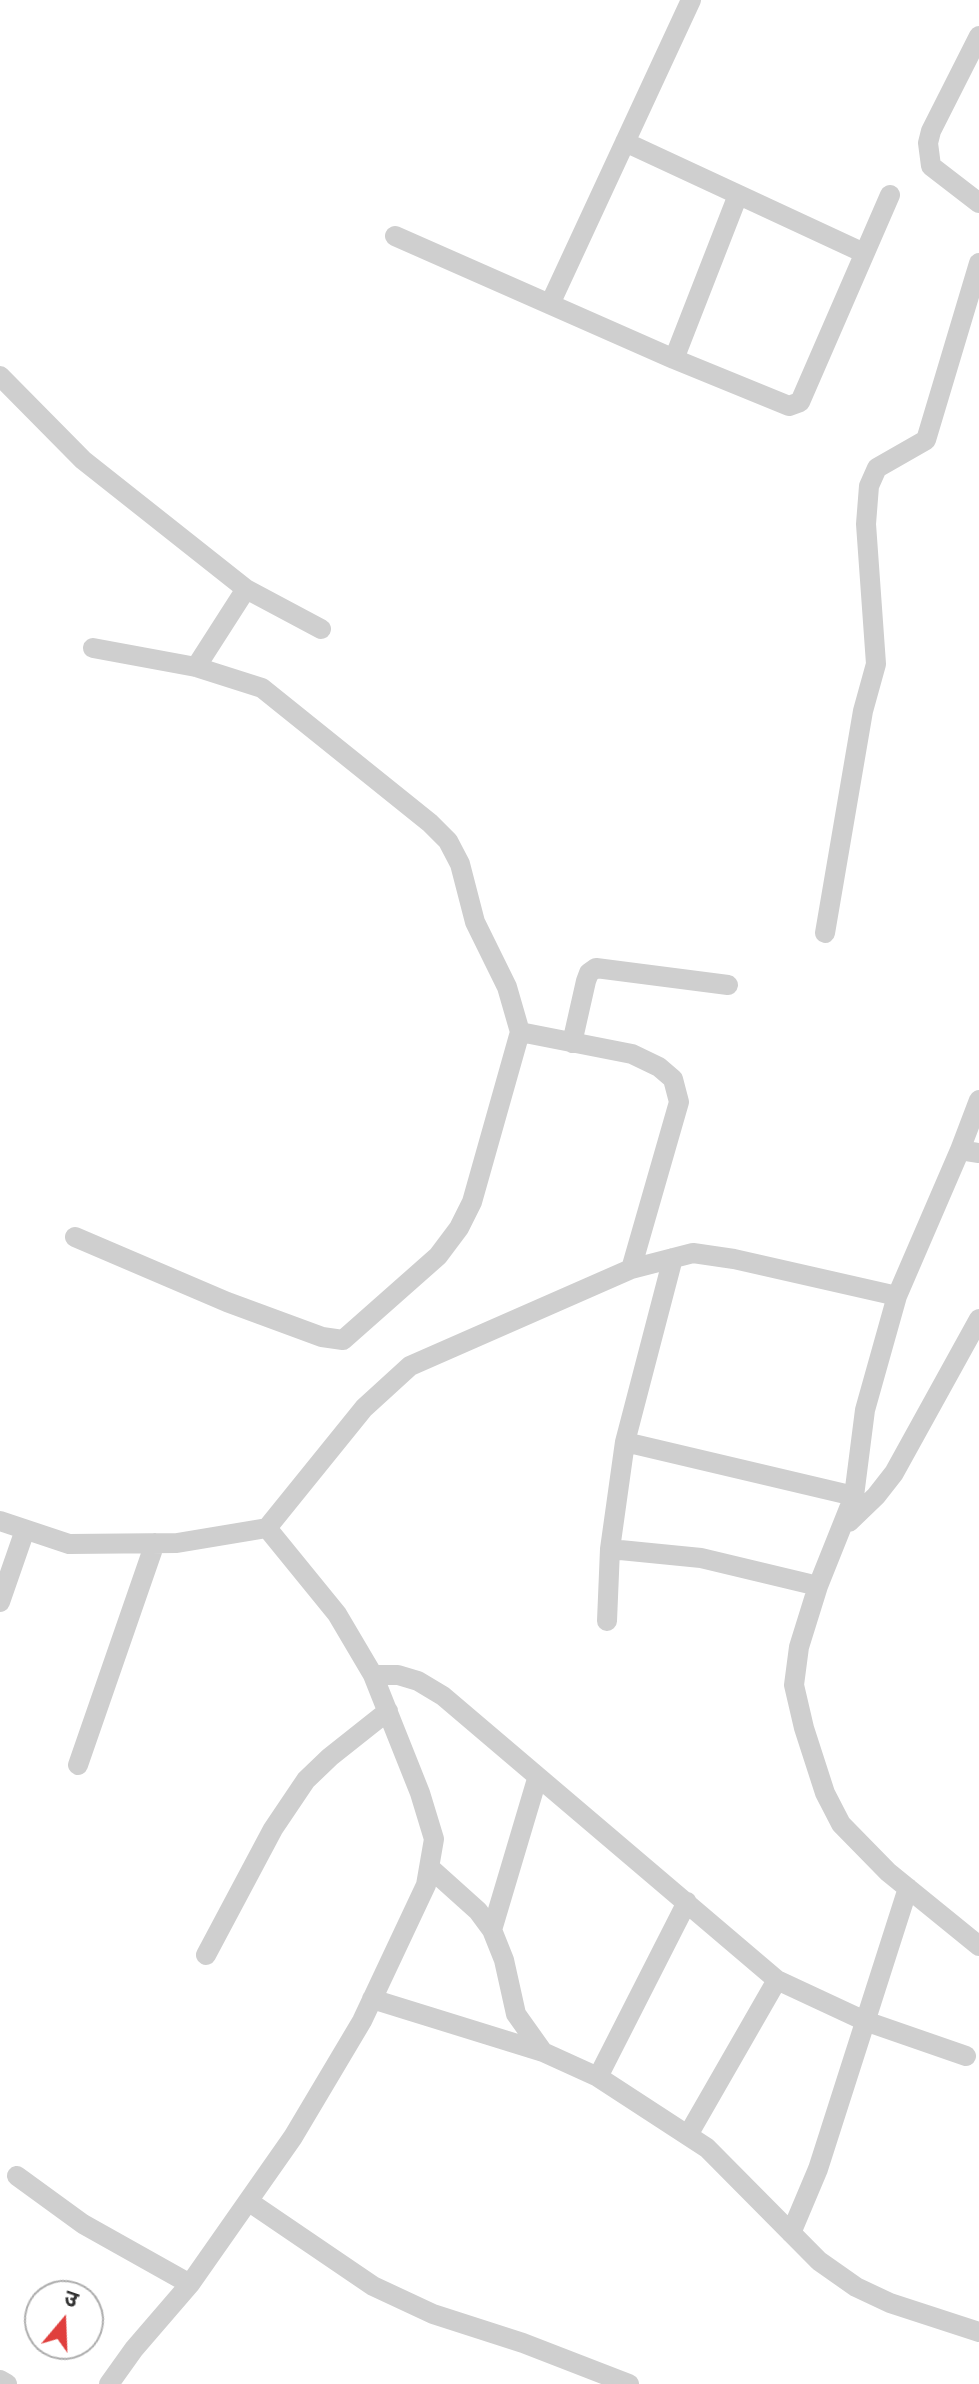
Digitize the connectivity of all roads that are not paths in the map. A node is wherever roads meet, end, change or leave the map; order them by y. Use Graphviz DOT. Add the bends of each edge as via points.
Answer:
graph roads {
  1 [pos="691,0"];
  2 [pos="979,36"];
  3 [pos="625,142"];
  4 [pos="738,195"];
  5 [pos="890,195"];
  6 [pos="979,203"];
  7 [pos="395,236"];
  8 [pos="864,253"];
  9 [pos="979,263"];
  10 [pos="550,304"];
  11 [pos="674,359"];
  12 [pos="0,376"];
  13 [pos="246,589"];
  14 [pos="321,629"];
  15 [pos="93,648"];
  16 [pos="196,667"];
  17 [pos="825,933"];
  18 [pos="728,985"];
  19 [pos="520,1032"];
  20 [pos="572,1043"];
  21 [pos="979,1100"];
  22 [pos="970,1152"];
  23 [pos="75,1237"];
  24 [pos="673,1258"];
  25 [pos="631,1269"];
  26 [pos="897,1296"];
  27 [pos="979,1319"];
  28 [pos="625,1442"];
  29 [pos="854,1496"];
  30 [pos="0,1521"];
  31 [pos="267,1528"];
  32 [pos="25,1530"];
  33 [pos="841,1531"];
  34 [pos="155,1543"];
  35 [pos="610,1549"];
  36 [pos="818,1586"];
  37 [pos="0,1602"];
  38 [pos="607,1621"];
  39 [pos="373,1675"];
  40 [pos="388,1711"];
  41 [pos="78,1765"];
  42 [pos="537,1779"];
  43 [pos="429,1867"];
  44 [pos="908,1888"];
  45 [pos="687,1902"];
  46 [pos="492,1930"];
  47 [pos="979,1946"];
  48 [pos="206,1955"];
  49 [pos="777,1980"];
  50 [pos="372,1999"];
  51 [pos="865,2021"];
  52 [pos="543,2052"];
  53 [pos="966,2056"];
  54 [pos="598,2077"];
  55 [pos="688,2135"];
  56 [pos="17,2176"];
  57 [pos="248,2201"];
  58 [pos="791,2233"];
  59 [pos="190,2284"];
  60 [pos="979,2332"];
  61 [pos="0,2380"];
  62 [pos="7,2384"];
  63 [pos="109,2384"];
  64 [pos="629,2384"];
  1 -- 3 [label="street"];
  2 -- 6 [label="street" via="928,143 931,166"];
  3 -- 4 [label="street"];
  3 -- 10 [label="street"];
  4 -- 8 [label="street"];
  4 -- 11 [label="street"];
  5 -- 8 [label="street"];
  7 -- 10 [label="street"];
  8 -- 11 [label="street" via="800,402 789,406"];
  9 -- 17 [label="street" via="926,440 877,468 869,486 866,524 876,664 863,711"];
  10 -- 11 [label="street"];
  12 -- 13 [label="street" via="83,460"];
  13 -- 14 [label="street"];
  13 -- 16 [label="street"];
  15 -- 16 [label="street"];
  16 -- 19 [label="street" via="262,688 448,841"];
  18 -- 20 [label="street" via="596,968 586,981"];
  19 -- 20 [label="street"];
  19 -- 23 [label="street" via="472,1202 459,1228 438,1256 343,1340 227,1302"];
  20 -- 25 [label="street" via="632,1054 673,1079 679,1102"];
  21 -- 22 [label="street"];
  22 -- 26 [label="street"];
  24 -- 25 [label="street"];
  24 -- 26 [label="street" via="693,1253 734,1259"];
  24 -- 28 [label="street"];
  25 -- 31 [label="street" via="410,1366 364,1408"];
  26 -- 29 [label="street" via="865,1410"];
  27 -- 33 [label="street" via="894,1473"];
  28 -- 29 [label="street"];
  28 -- 35 [label="street"];
  29 -- 33 [label="street"];
  30 -- 32 [label="street"];
  31 -- 34 [label="street"];
  31 -- 39 [label="street" via="337,1614"];
  32 -- 34 [label="street" via="69,1544"];
  32 -- 37 [label="street"];
  33 -- 36 [label="street"];
  34 -- 41 [label="street"];
  35 -- 36 [label="street" via="701,1558"];
  35 -- 38 [label="street"];
  36 -- 44 [label="street" via="799,1647 794,1685 804,1728 841,1824"];
  39 -- 40 [label="street"];
  39 -- 42 [label="street" via="398,1675 443,1696"];
  40 -- 43 [label="street" via="434,1839"];
  40 -- 48 [label="street" via="306,1780 273,1829"];
  42 -- 45 [label="street"];
  42 -- 46 [label="street"];
  43 -- 46 [label="street"];
  43 -- 50 [label="street" via="426,1885"];
  44 -- 47 [label="street"];
  44 -- 51 [label="street"];
  45 -- 49 [label="street"];
  45 -- 54 [label="street"];
  46 -- 52 [label="street" via="516,2014"];
  49 -- 51 [label="street"];
  49 -- 55 [label="street"];
  50 -- 52 [label="street"];
  50 -- 57 [label="street" via="293,2137"];
  51 -- 53 [label="street"];
  51 -- 58 [label="street" via="818,2169"];
  52 -- 54 [label="street"];
  54 -- 55 [label="street"];
  55 -- 58 [label="street"];
  56 -- 59 [label="street" via="83,2224"];
  57 -- 59 [label="street"];
  57 -- 64 [label="street" via="373,2286 433,2314"];
  58 -- 60 [label="street" via="856,2287"];
  59 -- 63 [label="street"];
  61 -- 62 [label="street"];
}
